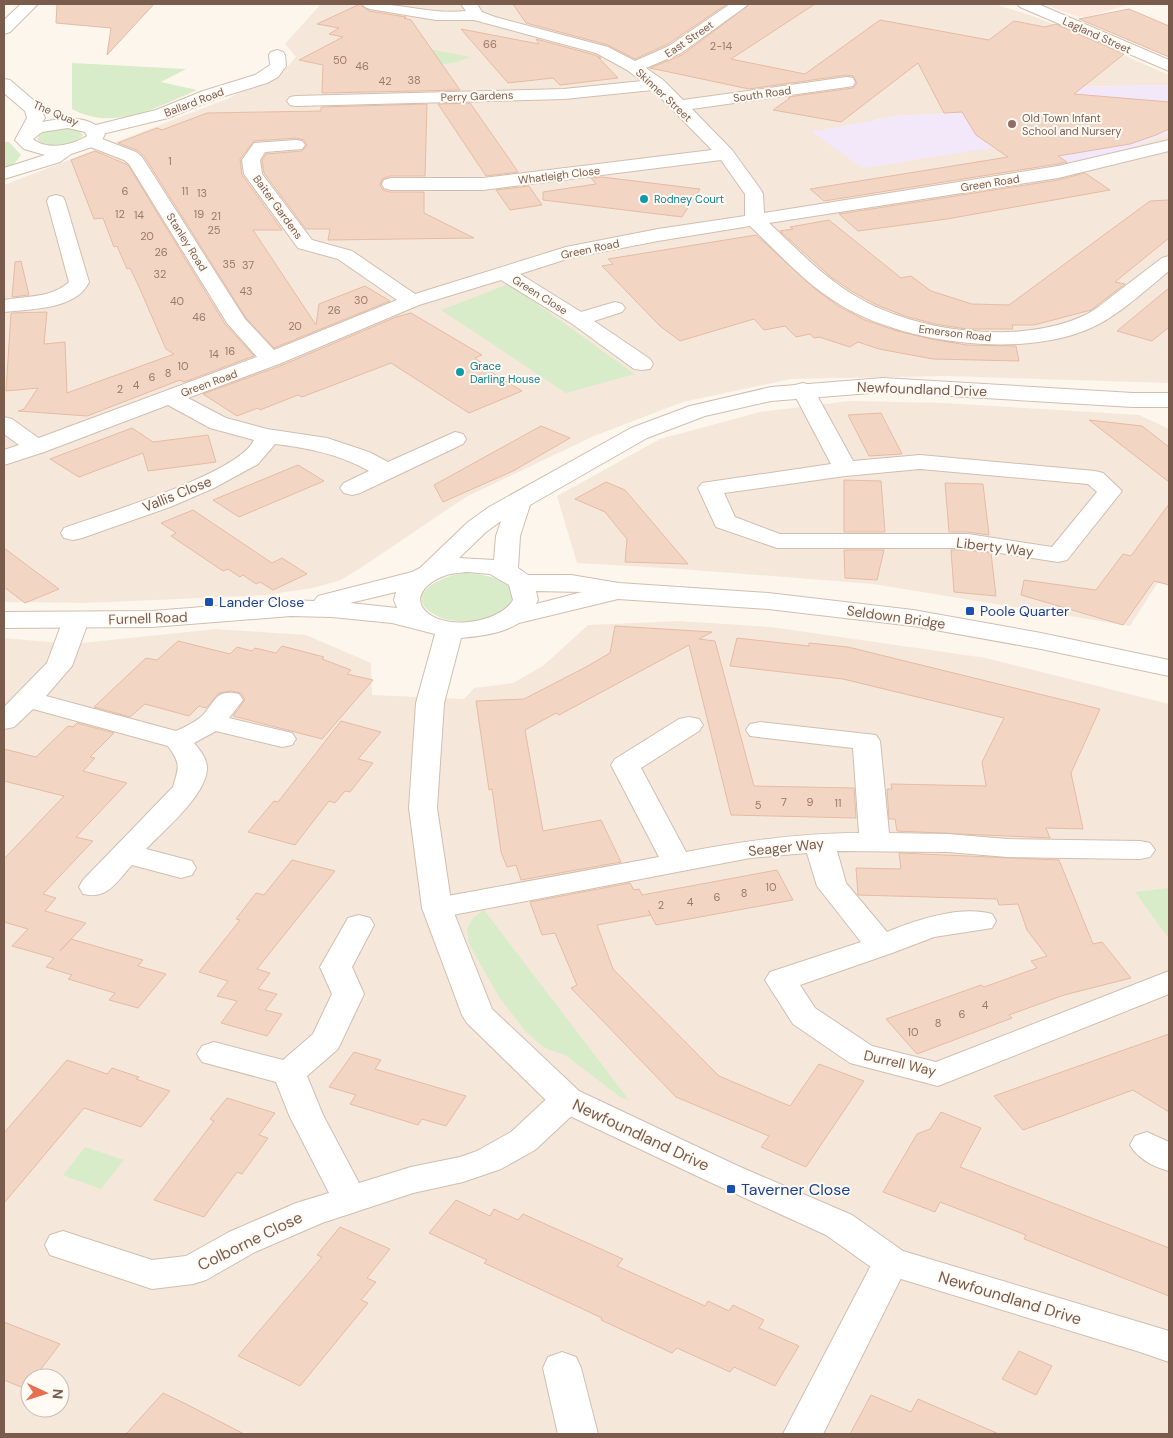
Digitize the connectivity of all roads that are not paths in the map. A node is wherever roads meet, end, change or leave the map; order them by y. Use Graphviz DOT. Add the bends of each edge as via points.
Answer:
graph roads {
  1 [pos="30,4"];
  2 [pos="370,4"];
  3 [pos="740,4"];
  4 [pos="1025,4"];
  5 [pos="472,9"];
  6 [pos="4,29"];
  7 [pos="277,55"];
  8 [pos="633,66"];
  9 [pos="1169,66"];
  10 [pos="847,82"];
  11 [pos="4,84"];
  12 [pos="656,84"];
  13 [pos="24,100"];
  14 [pos="296,101"];
  15 [pos="677,106"];
  16 [pos="91,133"];
  17 [pos="31,142"];
  18 [pos="296,145"];
  19 [pos="66,150"];
  20 [pos="1165,152"];
  21 [pos="726,154"];
  22 [pos="9,172"];
  23 [pos="391,184"];
  24 [pos="56,201"];
  25 [pos="755,221"];
  26 [pos="1169,262"];
  27 [pos="503,272"];
  28 [pos="412,301"];
  29 [pos="4,306"];
  30 [pos="616,308"];
  31 [pos="578,319"];
  32 [pos="271,359"];
  33 [pos="642,364"];
  34 [pos="803,390"];
  35 [pos="170,397"];
  36 [pos="1169,400"];
  37 [pos="4,424"];
  38 [pos="266,436"];
  39 [pos="455,439"];
  40 [pos="36,447"];
  41 [pos="4,458"];
  42 [pos="845,469"];
  43 [pos="387,471"];
  44 [pos="352,488"];
  45 [pos="519,501"];
  46 [pos="73,533"];
  47 [pos="424,575"];
  48 [pos="513,577"];
  49 [pos="619,591"];
  50 [pos="291,608"];
  51 [pos="513,616"];
  52 [pos="4,620"];
  53 [pos="76,620"];
  54 [pos="439,626"];
  55 [pos="1169,668"];
  56 [pos="28,699"];
  57 [pos="229,700"];
  58 [pos="4,721"];
  59 [pos="211,722"];
  60 [pos="689,725"];
  61 [pos="760,730"];
  62 [pos="178,740"];
  63 [pos="282,740"];
  64 [pos="819,842"];
  65 [pos="875,842"];
  66 [pos="1140,850"];
  67 [pos="126,854"];
  68 [pos="677,863"];
  69 [pos="182,868"];
  70 [pos="94,887"];
  71 [pos="437,908"];
  72 [pos="981,921"];
  73 [pos="359,924"];
  74 [pos="881,946"];
  75 [pos="1169,982"];
  76 [pos="214,1054"];
  77 [pos="289,1073"];
  78 [pos="567,1100"];
  79 [pos="350,1200"];
  80 [pos="63,1245"];
  81 [pos="891,1262"];
  82 [pos="1169,1347"];
  83 [pos="562,1368"];
  84 [pos="578,1434"];
  85 [pos="803,1434"];
  1 -- 6 [label="street"];
  2 -- 5 [label="street" via="458,18"];
  3 -- 8 [label="street, East Street" via="662,58"];
  4 -- 9 [label="street, Lagland Street"];
  5 -- 8 [label="street, Skinner Street" via="502,24 602,50"];
  7 -- 16 [label="street, Ballard Road" via="278,66 262,79 209,94 162,114"];
  8 -- 12 [label="street, Skinner Street"];
  10 -- 15 [label="street, South Road"];
  11 -- 13 [label="street, The Quay"];
  12 -- 14 [label="street, Perry Gardens" via="564,94"];
  12 -- 15 [label="street, Skinner Street"];
  13 -- 16 [label="street, The Quay" via="53,110"];
  13 -- 17 [label="street, The Quay" via="36,118"];
  15 -- 21 [label="street, Skinner Street"];
  16 -- 17 [label="street" via="68,123 47,125 37,128"];
  16 -- 19 [label="street"];
  16 -- 32 [label="street, Stanley Road" via="136,162 236,323"];
  17 -- 19 [label="street"];
  17 -- 22 [label="street" via="30,159"];
  18 -- 28 [label="street, Baiter Gardens" via="260,147 251,160 253,174 299,237 305,244 345,255"];
  19 -- 22 [label="street" via="54,158"];
  20 -- 25 [label="street, Green Road"];
  21 -- 23 [label="street, Whatleigh Close" via="483,184"];
  21 -- 25 [label="street, Skinner Street" via="754,194"];
  24 -- 29 [label="street" via="78,286 50,298"];
  25 -- 26 [label="street, Emerson Road" via="836,293 859,308 922,330 974,337 1026,336 1063,330 1090,321"];
  25 -- 27 [label="street, Green Road" via="575,251"];
  27 -- 28 [label="street, Green Road"];
  27 -- 31 [label="street, Green Close"];
  28 -- 32 [label="street, Green Road"];
  30 -- 31 [label="street, Green Close"];
  31 -- 33 [label="street, Green Close"];
  32 -- 35 [label="street, Green Road"];
  34 -- 36 [label="street, Newfoundland Drive" via="883,384"];
  34 -- 42 [label="street"];
  34 -- 45 [label="street, Newfoundland Drive" via="732,403 664,422"];
  35 -- 38 [label="street" via="218,423"];
  35 -- 40 [label="street, Green Road"];
  37 -- 40 [label="street"];
  38 -- 43 [label="street" via="319,443 361,457"];
  38 -- 46 [label="street, Vallis Close" via="264,445 248,462 208,482"];
  39 -- 43 [label="street"];
  40 -- 41 [label="street, Green Road"];
  42 -- 42 [label="street, Liberty Way" via="920,462 1095,478 1110,491 1058,555 968,541 778,541 725,522 710,488"];
  43 -- 44 [label="street"];
  45 -- 47 [label="street, Newfoundland Drive" via="477,527"];
  45 -- 48 [label="street" via="508,536"];
  47 -- 48 [label="street" via="454,566 481,565"];
  47 -- 50 [label="street, Furnell Road"];
  47 -- 54 [label="street, Newfoundland Drive" via="407,593 407,601 416,617"];
  48 -- 49 [label="street, Seldown Bridge"];
  48 -- 51 [label="street" via="525,591 526,599 520,611"];
  49 -- 51 [label="street, Seldown Bridge"];
  49 -- 55 [label="street, Seldown Bridge" via="768,601 914,618"];
  50 -- 53 [label="street, Furnell Road" via="152,619"];
  50 -- 54 [label="street, Furnell Road" via="392,615"];
  51 -- 54 [label="street" via="485,628"];
  52 -- 53 [label="street, Furnell Road"];
  53 -- 56 [label="street" via="59,666"];
  54 -- 71 [label="street, Newfoundland Drive" via="430,703 424,808"];
  56 -- 58 [label="street"];
  56 -- 62 [label="street"];
  57 -- 59 [label="street"];
  59 -- 62 [label="street"];
  59 -- 63 [label="street"];
  60 -- 68 [label="street" via="625,766"];
  61 -- 65 [label="street" via="866,741"];
  62 -- 67 [label="street" via="191,758 191,780 186,790"];
  64 -- 65 [label="street, Seager Way"];
  64 -- 68 [label="street, Seager Way" via="750,849"];
  64 -- 74 [label="street" via="832,886"];
  65 -- 66 [label="street, Seager Way"];
  67 -- 69 [label="street"];
  67 -- 70 [label="street"];
  68 -- 71 [label="street, Seager Way"];
  71 -- 78 [label="street, Newfoundland Drive" via="478,1015"];
  72 -- 74 [label="street, Durrell Way" via="929,927"];
  73 -- 77 [label="street" via="336,967 348,994 326,1041"];
  74 -- 75 [label="street, Durrell Way" via="781,980 804,1016 862,1055 938,1074"];
  76 -- 77 [label="street"];
  77 -- 79 [label="street" via="306,1115"];
  78 -- 79 [label="street, Colborne Close" via="523,1141 488,1160"];
  78 -- 81 [label="street, Newfoundland Drive" via="839,1225"];
  79 -- 80 [label="street, Colborne Close" via="309,1212 242,1242 193,1270 152,1275"];
  81 -- 82 [label="street, Newfoundland Drive"];
  81 -- 85 [label="street"];
  83 -- 84 [label="street"];
}
